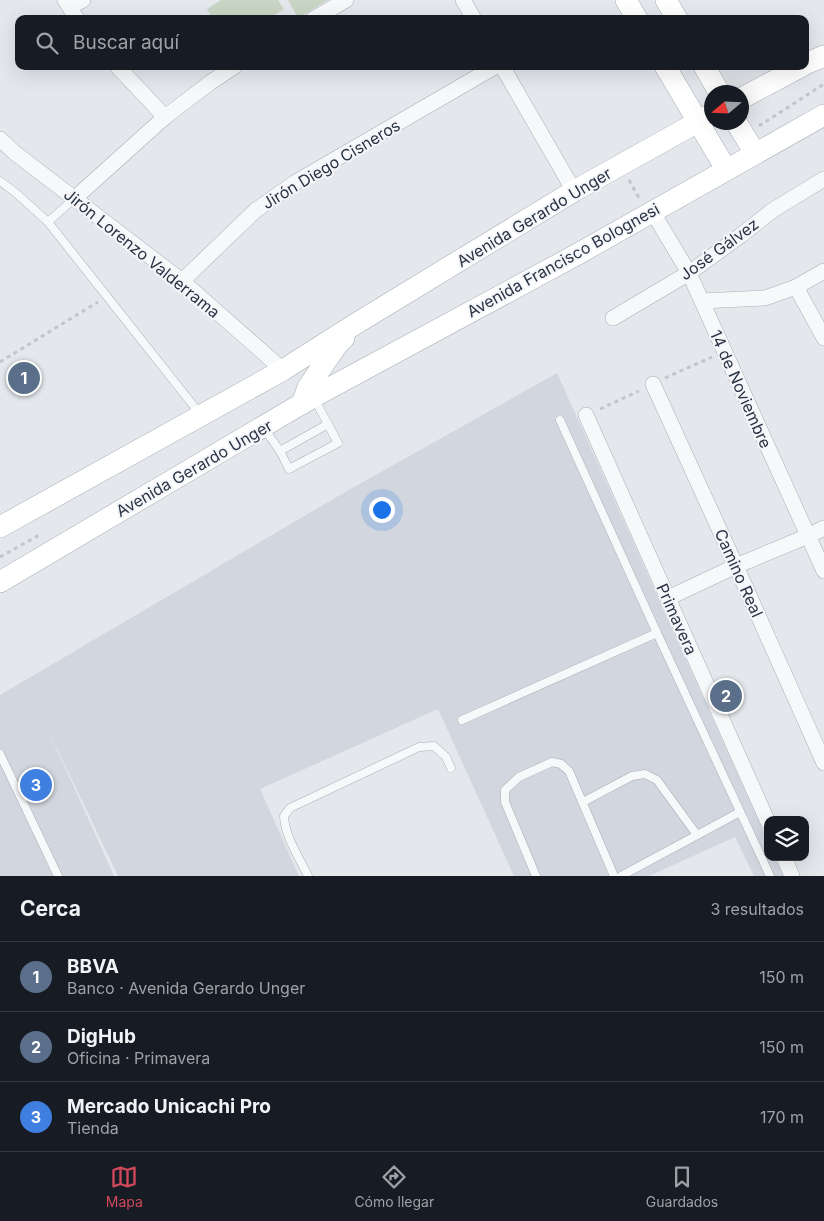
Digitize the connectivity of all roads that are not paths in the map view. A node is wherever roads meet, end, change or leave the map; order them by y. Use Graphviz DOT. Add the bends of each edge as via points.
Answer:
graph roads {
  1 [pos="346,0"];
  2 [pos="463,0"];
  3 [pos="626,0"];
  4 [pos="666,0"];
  5 [pos="320,15"];
  6 [pos="472,15"];
  7 [pos="635,15"];
  8 [pos="675,15"];
  9 [pos="824,56"];
  10 [pos="809,62"];
  11 [pos="121,70"];
  12 [pos="229,70"];
  13 [pos="489,70"];
  14 [pos="504,70"];
  15 [pos="668,70"];
  16 [pos="706,70"];
  17 [pos="794,70"];
  18 [pos="715,85"];
  19 [pos="749,94"];
  20 [pos="824,115"];
  21 [pos="165,117"];
  22 [pos="704,117"];
  23 [pos="704,119"];
  24 [pos="710,130"];
  25 [pos="741,130"];
  26 [pos="0,139"];
  27 [pos="755,153"];
  28 [pos="726,170"];
  29 [pos="824,179"];
  30 [pos="0,181"];
  31 [pos="574,191"];
  32 [pos="75,198"];
  33 [pos="650,213"];
  34 [pos="48,222"];
  35 [pos="824,271"];
  36 [pos="689,273"];
  37 [pos="182,281"];
  38 [pos="796,287"];
  39 [pos="702,301"];
  40 [pos="806,307"];
  41 [pos="824,316"];
  42 [pos="613,318"];
  43 [pos="358,323"];
  44 [pos="824,338"];
  45 [pos="283,370"];
  46 [pos="653,384"];
  47 [pos="307,396"];
  48 [pos="586,415"];
  49 [pos="201,416"];
  50 [pos="560,420"];
  51 [pos="328,424"];
  52 [pos="263,427"];
  53 [pos="280,452"];
  54 [pos="0,527"];
  55 [pos="824,528"];
  56 [pos="808,536"];
  57 [pos="736,566"];
  58 [pos="824,571"];
  59 [pos="0,582"];
  60 [pos="668,598"];
  61 [pos="657,633"];
  62 [pos="462,720"];
  63 [pos="0,754"];
  64 [pos="824,763"];
  65 [pos="450,768"];
  66 [pos="582,802"];
  67 [pos="740,812"];
  68 [pos="765,816"];
  69 [pos="697,835"];
  70 [pos="786,861"];
  71 [pos="58,876"];
  72 [pos="308,876"];
  73 [pos="536,876"];
  74 [pos="614,876"];
  75 [pos="621,876"];
  76 [pos="770,876"];
  77 [pos="792,876"];
  1 -- 5 [label="street"];
  2 -- 6 [label="street"];
  3 -- 7 [label="main road"];
  4 -- 8 [label="main road"];
  9 -- 10 [label="main road"];
  11 -- 21 [label="street"];
  12 -- 21 [label="street"];
  13 -- 37 [label="street, Jirón Diego Cisneros" via="296,182 256,210"];
  14 -- 31 [label="street"];
  15 -- 22 [label="main road"];
  16 -- 18 [label="main road"];
  17 -- 19 [label="main road"];
  20 -- 27 [label="main road, Avenida Francisco Bolognesi"];
  21 -- 32 [label="street"];
  23 -- 31 [label="main road, Avenida Gerardo Unger"];
  24 -- 28 [label="main road"];
  25 -- 27 [label="main road"];
  26 -- 32 [label="street, Jirón Lorenzo Valderrama"];
  27 -- 28 [label="main road, Avenida Francisco Bolognesi"];
  28 -- 33 [label="main road, Avenida Francisco Bolognesi"];
  29 -- 36 [label="street, José Gálvez" via="773,210"];
  30 -- 34 [label="lane"];
  31 -- 43 [label="main road, Avenida Gerardo Unger"];
  32 -- 34 [label="lane"];
  32 -- 37 [label="street, Jirón Lorenzo Valderrama"];
  33 -- 36 [label="street, 14 de Noviembre"];
  33 -- 47 [label="main road, Avenida Francisco Bolognesi" via="576,256"];
  34 -- 49 [label="lane"];
  35 -- 38 [label="street"];
  36 -- 39 [label="street, 14 de Noviembre"];
  36 -- 42 [label="street, José Gálvez"];
  37 -- 45 [label="street, Jirón Lorenzo Valderrama"];
  38 -- 39 [label="street" via="765,298"];
  38 -- 40 [label="street"];
  39 -- 56 [label="street, 14 de Noviembre"];
  40 -- 41 [label="street"];
  40 -- 44 [label="street"];
  43 -- 45 [label="main road, Avenida Gerardo Unger"];
  43 -- 47 [label="main road, Avenida Gerardo Unger" via="337,345"];
  45 -- 49 [label="main road, Avenida Gerardo Unger"];
  46 -- 57 [label="street, Camino Real"];
  47 -- 51 [label="lane"];
  47 -- 52 [label="main road, Avenida Gerardo Unger"];
  48 -- 60 [label="street, Primavera"];
  49 -- 54 [label="main road, Avenida Gerardo Unger"];
  50 -- 61 [label="lane"];
  51 -- 53 [label="lane"];
  51 -- 53 [label="lane" via="338,443 289,469"];
  52 -- 53 [label="lane"];
  52 -- 59 [label="main road, Avenida Gerardo Unger"];
  55 -- 56 [label="street"];
  56 -- 57 [label="street"];
  56 -- 58 [label="street, 14 de Noviembre"];
  57 -- 60 [label="street"];
  57 -- 64 [label="street, Camino Real"];
  60 -- 68 [label="street, Primavera"];
  61 -- 62 [label="lane"];
  61 -- 67 [label="lane"];
  63 -- 71 [label="lane"];
  65 -- 72 [label="lane" via="446,757 434,746 419,747 290,808 284,816 284,825"];
  66 -- 69 [label="lane" via="632,776 645,774 657,780"];
  66 -- 73 [label="lane" via="569,771 552,762 519,776 505,790 505,802"];
  66 -- 74 [label="lane"];
  67 -- 69 [label="lane"];
  67 -- 76 [label="lane"];
  69 -- 75 [label="lane"];
  70 -- 77 [label="street"];
}
